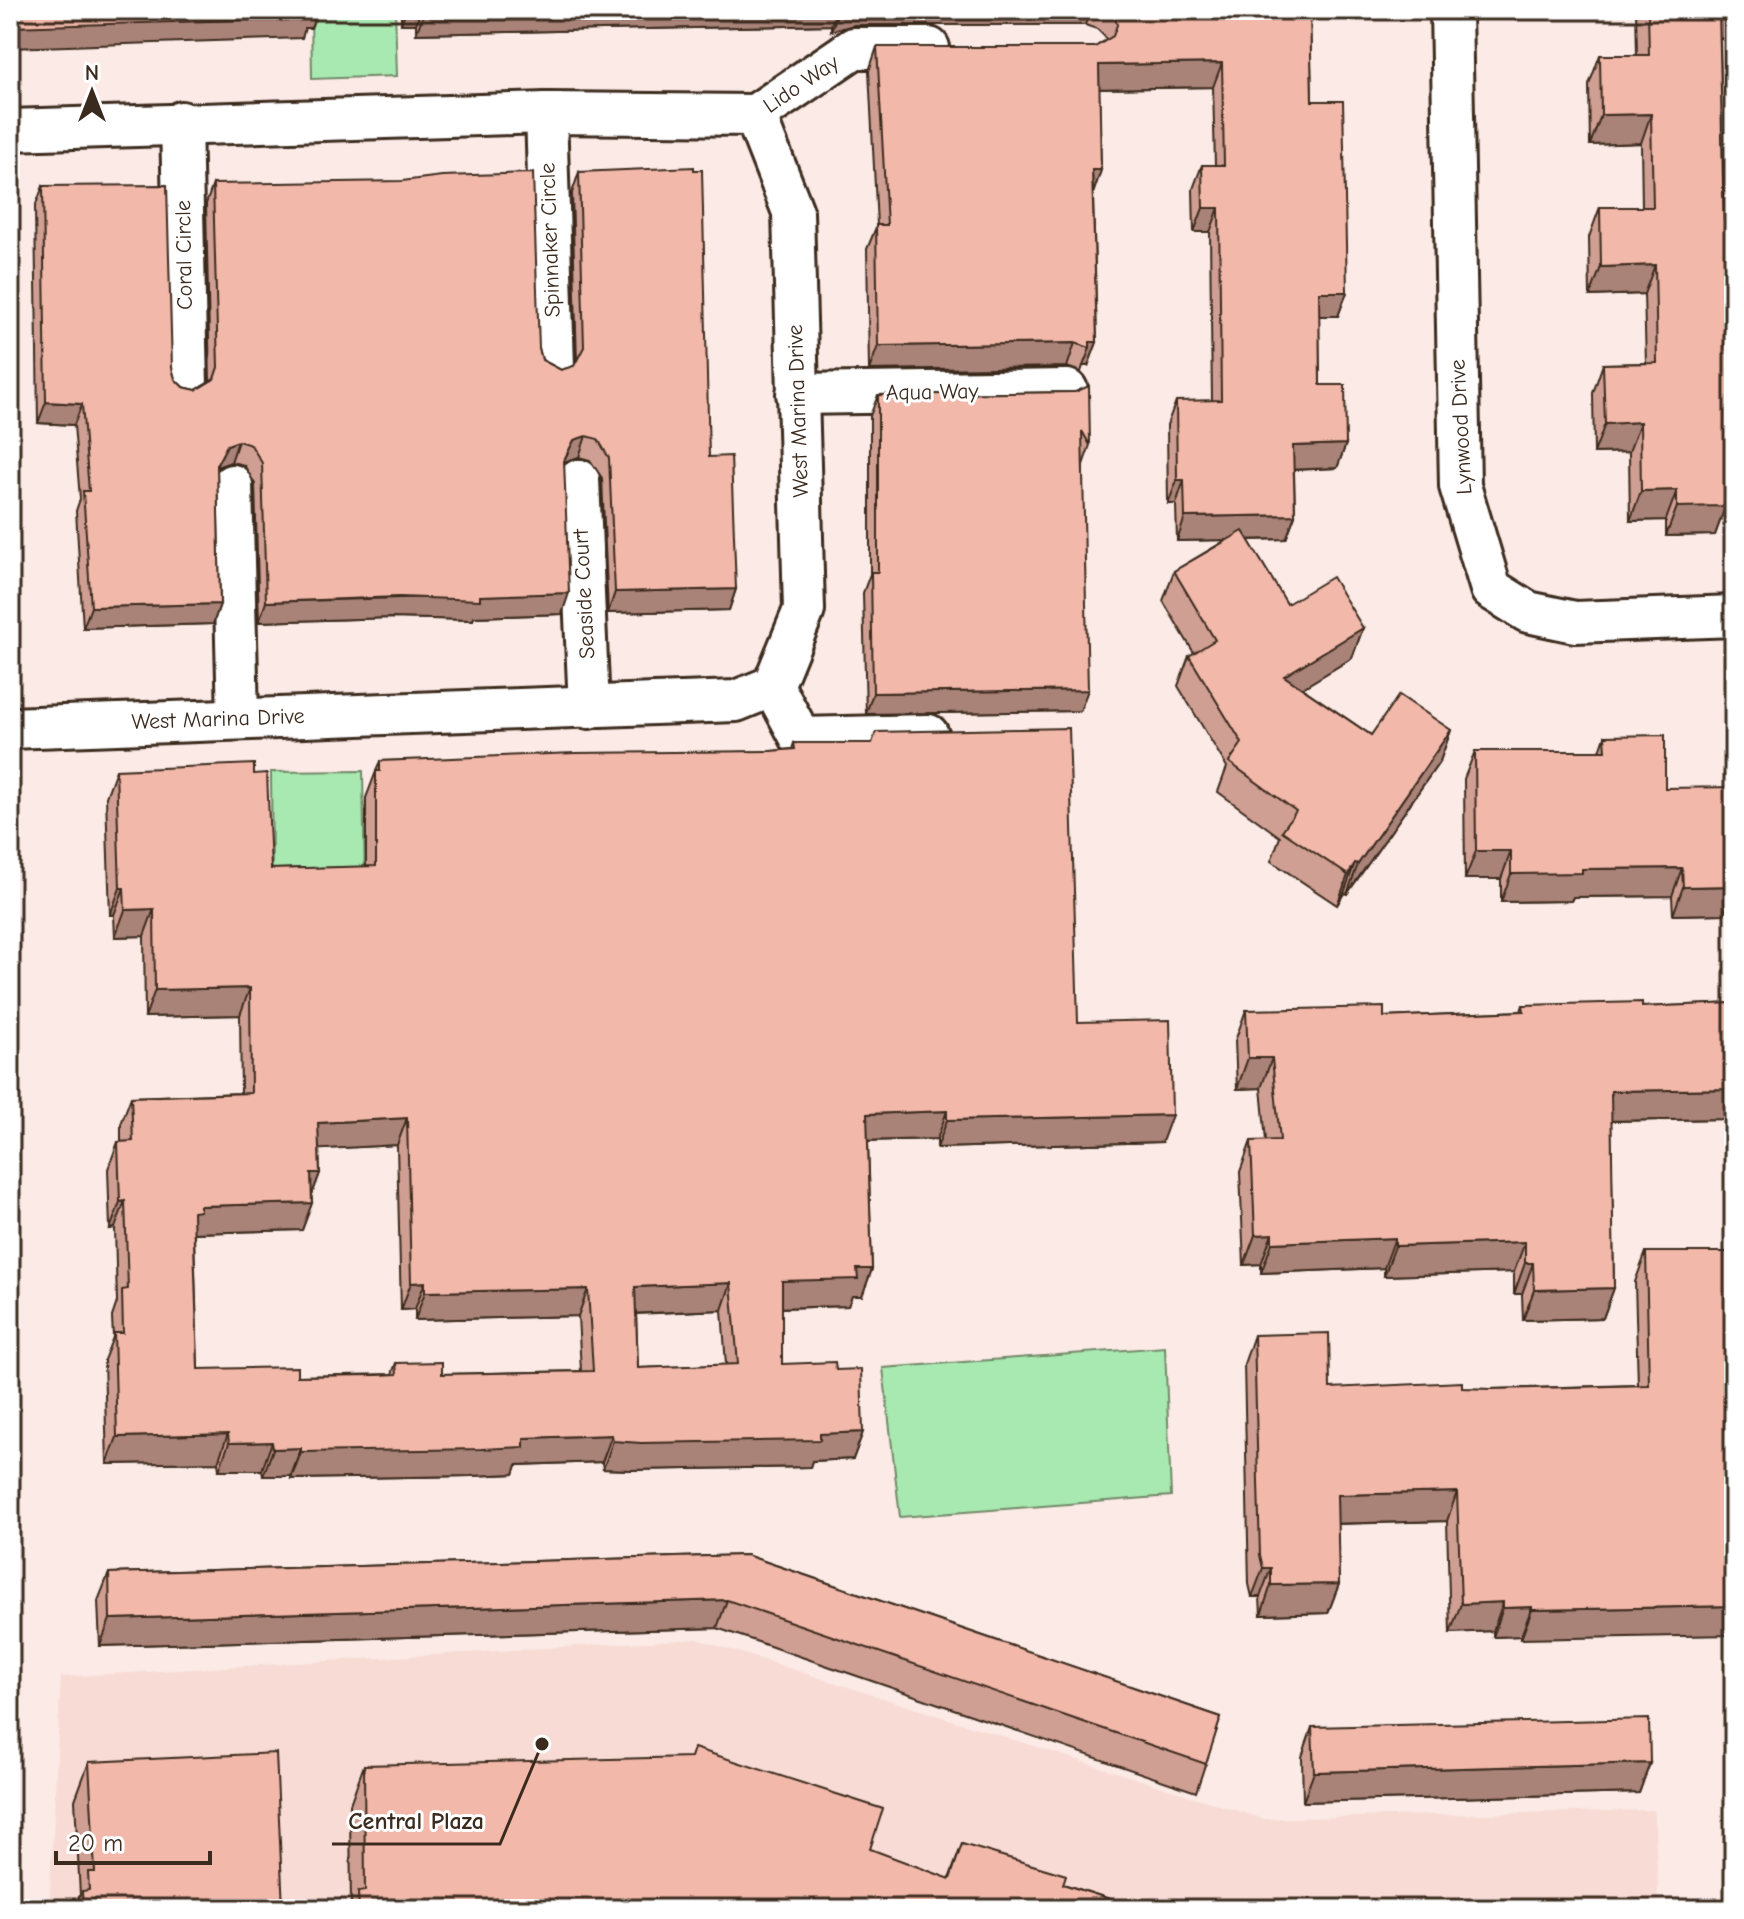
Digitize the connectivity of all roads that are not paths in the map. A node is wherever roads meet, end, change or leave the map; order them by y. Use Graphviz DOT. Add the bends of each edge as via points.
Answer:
graph roads {
  1 [pos="1451,10"];
  2 [pos="962,48"];
  3 [pos="546,113"];
  4 [pos="755,115"];
  5 [pos="181,122"];
  6 [pos="10,130"];
  7 [pos="554,368"];
  8 [pos="187,388"];
  9 [pos="1067,390"];
  10 [pos="797,394"];
  11 [pos="579,480"];
  12 [pos="232,485"];
  13 [pos="1734,616"];
  14 [pos="773,686"];
  15 [pos="589,708"];
  16 [pos="238,717"];
  17 [pos="10,728"];
  18 [pos="958,734"];
  1 -- 13 [label="street, Lynwood Drive" via="1460,486 1491,589 1528,612 1575,622"];
  2 -- 4 [label="street, Lido Way" via="854,48"];
  3 -- 4 [label="street"];
  3 -- 5 [label="street"];
  3 -- 7 [label="street, Spinnaker Circle"];
  4 -- 10 [label="street, West Marina Drive" via="793,212"];
  5 -- 6 [label="street"];
  5 -- 8 [label="street, Coral Circle"];
  9 -- 10 [label="street, Aqua Way"];
  10 -- 14 [label="street, West Marina Drive" via="804,610"];
  11 -- 15 [label="street, Seaside Court"];
  12 -- 16 [label="street"];
  14 -- 15 [label="street, West Marina Drive" via="736,701"];
  14 -- 18 [label="street" via="801,738"];
  15 -- 16 [label="street, West Marina Drive"];
  16 -- 17 [label="street, West Marina Drive"];
}
